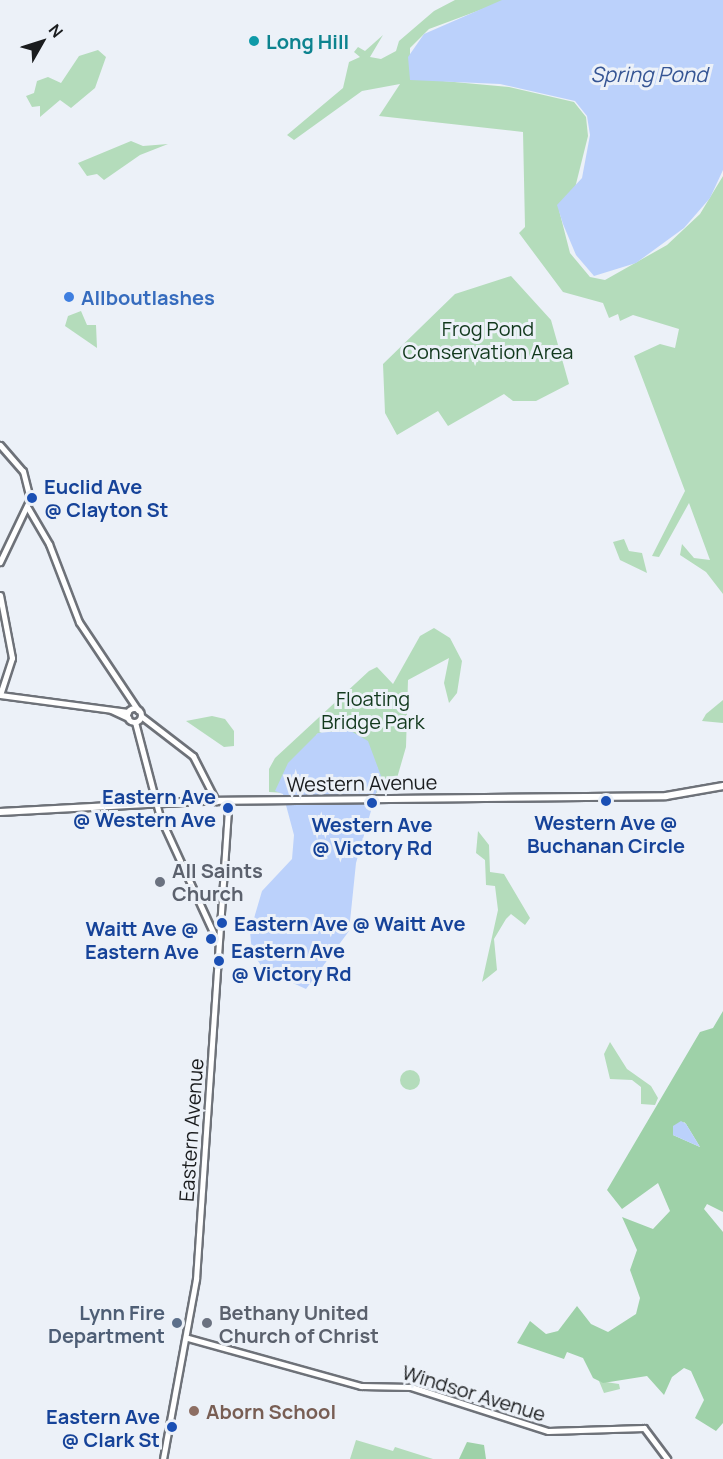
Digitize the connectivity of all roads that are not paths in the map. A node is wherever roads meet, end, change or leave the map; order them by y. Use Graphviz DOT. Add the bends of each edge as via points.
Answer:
graph roads {
  1 [pos="0,445"];
  2 [pos="28,508"];
  3 [pos="0,562"];
  4 [pos="0,595"];
  5 [pos="121,687"];
  6 [pos="0,694"];
  7 [pos="126,700"];
  8 [pos="122,708"];
  9 [pos="109,710"];
  10 [pos="129,713"];
  11 [pos="139,713"];
  12 [pos="135,722"];
  13 [pos="723,786"];
  14 [pos="216,801"];
  15 [pos="228,801"];
  16 [pos="157,803"];
  17 [pos="0,812"];
  18 [pos="219,944"];
  19 [pos="188,1338"];
  20 [pos="163,1459"];
  21 [pos="667,1459"];
  1 -- 2 [label="street" via="27,478"];
  2 -- 3 [label="street" via="6,540"];
  2 -- 5 [label="street" via="49,543 79,622"];
  4 -- 6 [label="street" via="12,658"];
  5 -- 7 [label="street"];
  5 -- 11 [label="street"];
  6 -- 9 [label="street"];
  7 -- 8 [label="street"];
  7 -- 10 [label="street"];
  8 -- 9 [label="street"];
  8 -- 10 [label="street"];
  9 -- 10 [label="street"];
  10 -- 11 [label="street"];
  10 -- 12 [label="street"];
  11 -- 12 [label="street"];
  11 -- 14 [label="street" via="194,756"];
  12 -- 16 [label="street"];
  13 -- 15 [label="main road, Western Avenue" via="666,796"];
  14 -- 15 [label="main road, Western Avenue"];
  14 -- 16 [label="main road, Western Avenue"];
  15 -- 18 [label="street, Eastern Avenue"];
  16 -- 17 [label="main road, Western Avenue"];
  16 -- 18 [label="street"];
  18 -- 19 [label="street, Eastern Avenue"];
  19 -- 20 [label="street, Eastern Avenue"];
  19 -- 21 [label="street, Windsor Avenue" via="368,1387 411,1387 552,1432 644,1428"];
}
